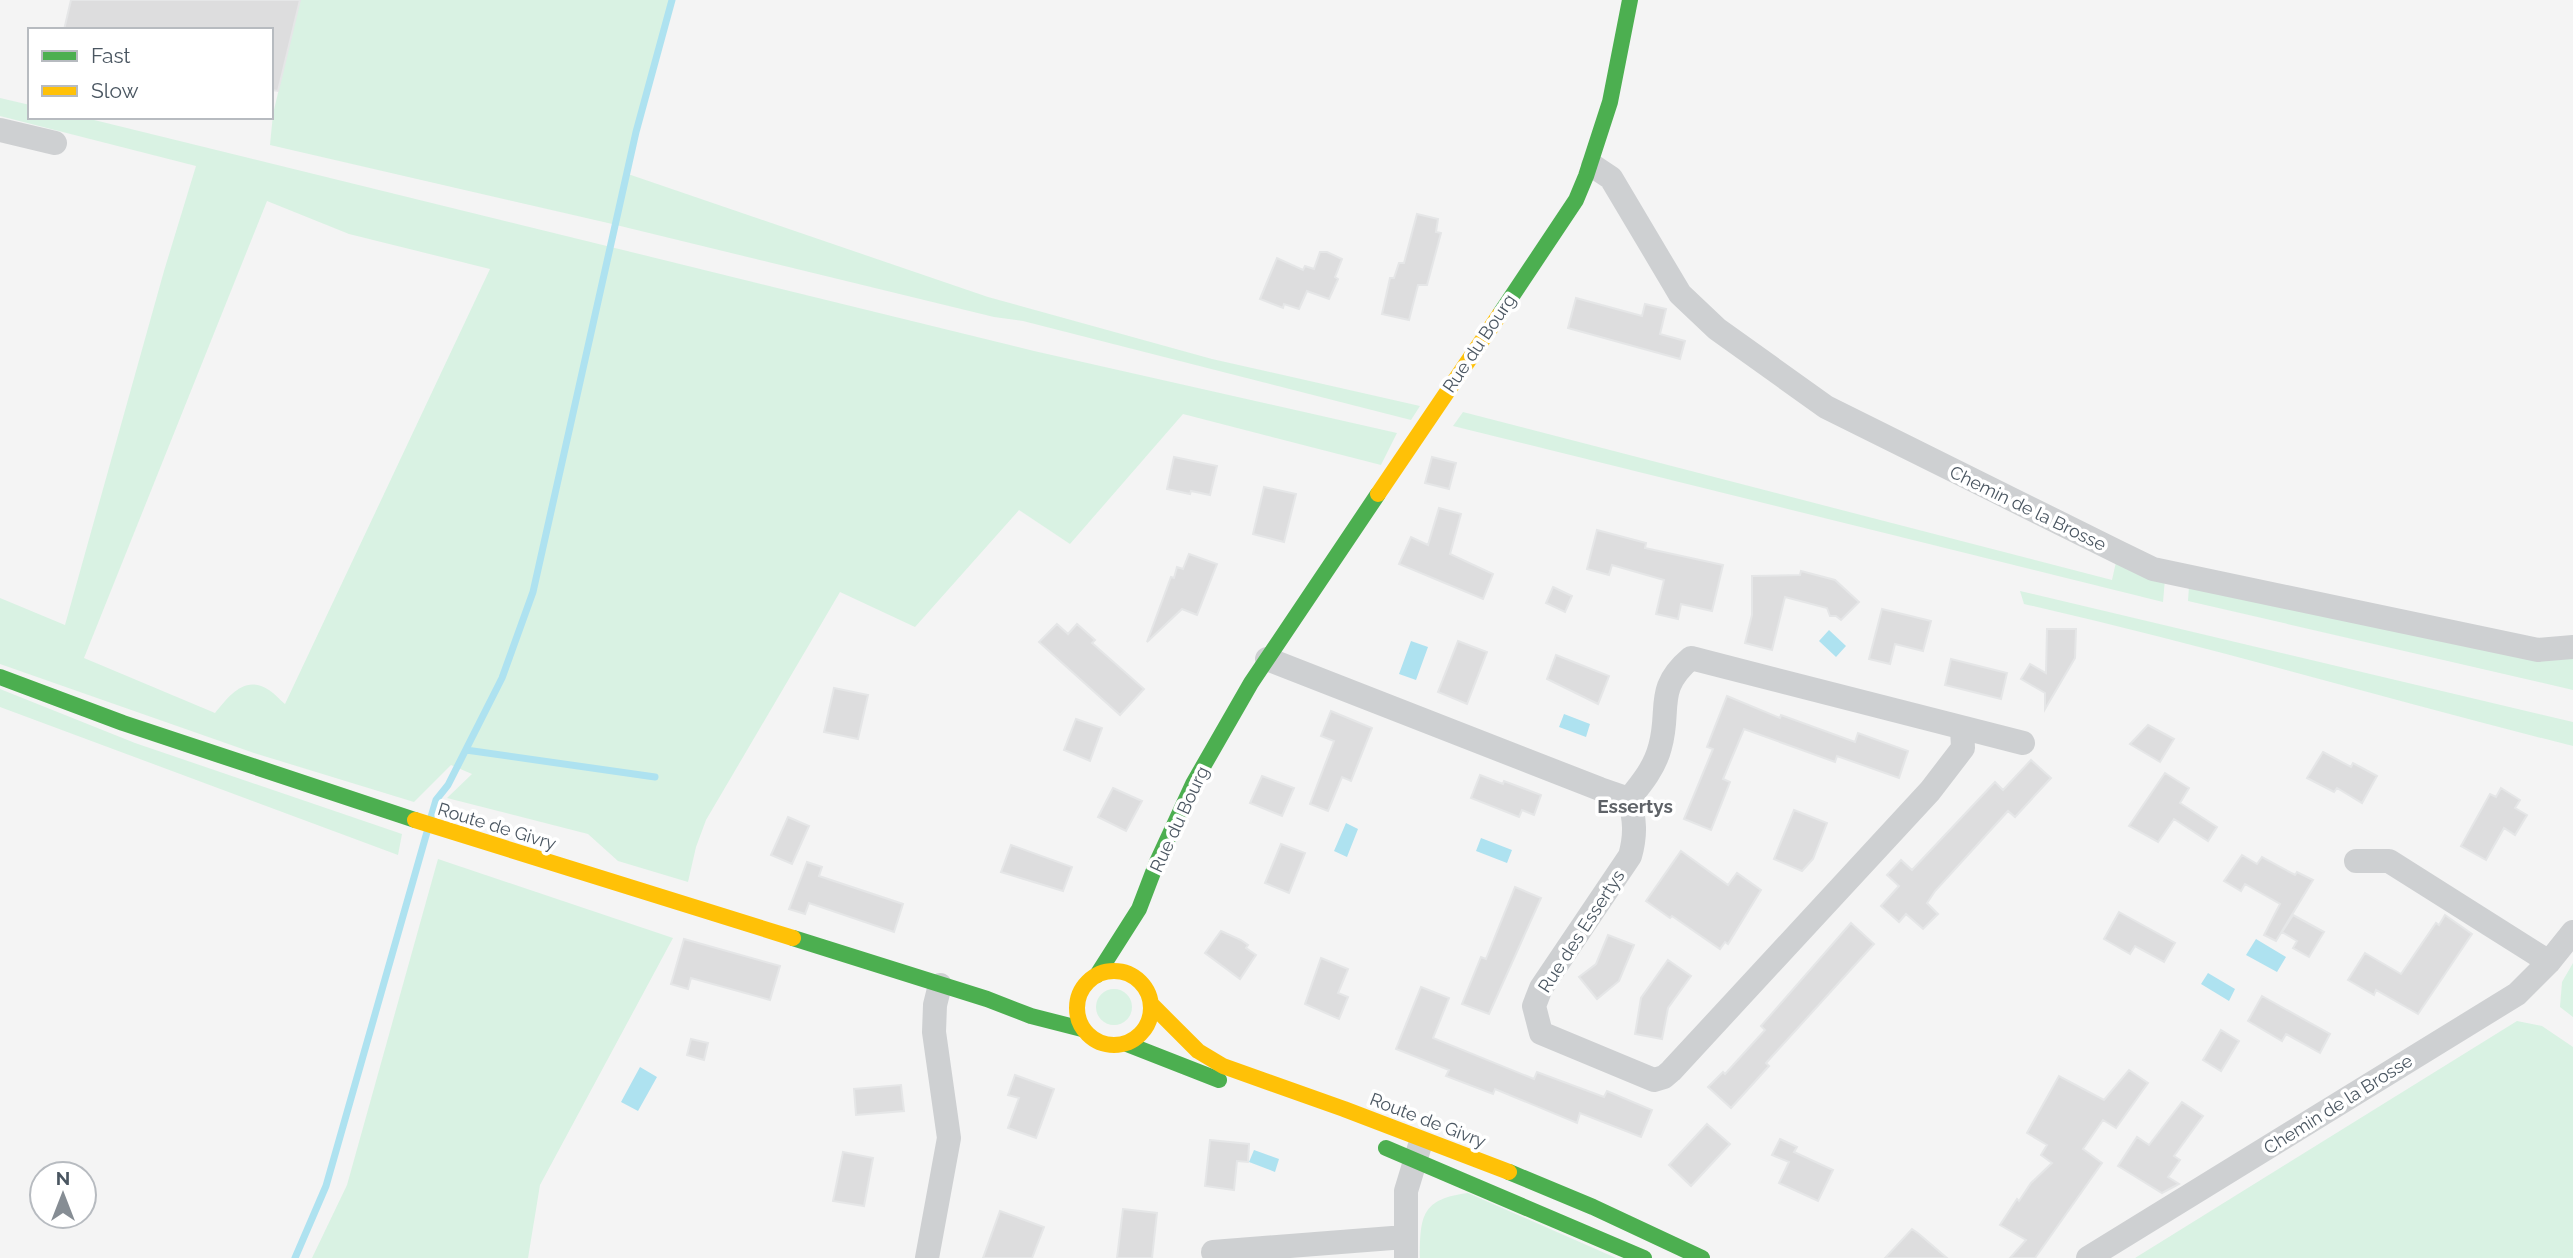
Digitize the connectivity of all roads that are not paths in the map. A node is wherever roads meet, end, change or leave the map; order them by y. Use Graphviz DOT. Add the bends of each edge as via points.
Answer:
graph roads {
  1 [pos="1630,0"];
  2 [pos="0,130"];
  3 [pos="55,143"];
  4 [pos="1593,166"];
  5 [pos="2573,647"];
  6 [pos="1267,659"];
  7 [pos="0,677"];
  8 [pos="1962,728"];
  9 [pos="2023,743"];
  10 [pos="1629,799"];
  11 [pos="2356,862"];
  12 [pos="1139,909"];
  13 [pos="2573,932"];
  14 [pos="1140,940"];
  15 [pos="2549,962"];
  16 [pos="1142,964"];
  17 [pos="1097,975"];
  18 [pos="940,985"];
  19 [pos="1081,990"];
  20 [pos="1063,996"];
  21 [pos="1149,997"];
  22 [pos="987,999"];
  23 [pos="1026,999"];
  24 [pos="1082,1028"];
  25 [pos="1127,1044"];
  26 [pos="1251,1093"];
  27 [pos="1377,1144"];
  28 [pos="1419,1149"];
  29 [pos="1406,1248"];
  30 [pos="1213,1252"];
  31 [pos="927,1258"];
  32 [pos="1644,1258"];
  33 [pos="1702,1258"];
  34 [pos="2088,1258"];
  1 -- 4 [label="main road, Rue du Bourg"];
  2 -- 3 [label="street"];
  4 -- 5 [label="street, Chemin de la Brosse" via="1611,178 1680,294 1717,329 1826,407 2106,546 2153,569 2538,650"];
  4 -- 6 [label="main road, Rue du Bourg" via="1576,200"];
  6 -- 10 [label="street"];
  6 -- 12 [label="main road, Rue du Bourg" via="1193,784"];
  7 -- 18 [label="main road, Route de Givry" via="123,723 448,831"];
  8 -- 9 [label="street"];
  8 -- 10 [label="street" via="1691,658 1670,680 1654,765"];
  8 -- 10 [label="street, Rue des Essertys" via="1963,748 1930,791 1671,1071 1654,1080 1541,1033 1534,1006 1541,988 1630,856 1635,839"];
  11 -- 15 [label="street" via="2389,861"];
  12 -- 14 [label="main road, Rue du Bourg"];
  12 -- 17 [label="main road, Rue du Bourg"];
  13 -- 15 [label="street, Chemin de la Brosse"];
  15 -- 34 [label="street, Chemin de la Brosse" via="2516,994"];
  16 -- 21 [label="main road"];
  17 -- 19 [label="main road"];
  17 -- 21 [label="main road" via="1114,971 1132,975"];
  18 -- 22 [label="main road, Route de Givry"];
  18 -- 31 [label="street" via="934,1032 949,1138"];
  19 -- 20 [label="main road"];
  19 -- 24 [label="main road" via="1077,1003"];
  21 -- 25 [label="main road" via="1149,1022 1143,1033"];
  21 -- 28 [label="main road, Route de Givry" via="1198,1051 1223,1066"];
  22 -- 23 [label="main road, Route de Givry"];
  22 -- 24 [label="main road, Route de Givry"];
  24 -- 25 [label="main road" via="1094,1041"];
  25 -- 26 [label="main road"];
  27 -- 28 [label="main road, Route de Givry"];
  28 -- 29 [label="street" via="1406,1191"];
  28 -- 32 [label="main road, Route de Givry"];
  28 -- 33 [label="main road, Route de Givry" via="1593,1207"];
  29 -- 30 [label="street"];
}
